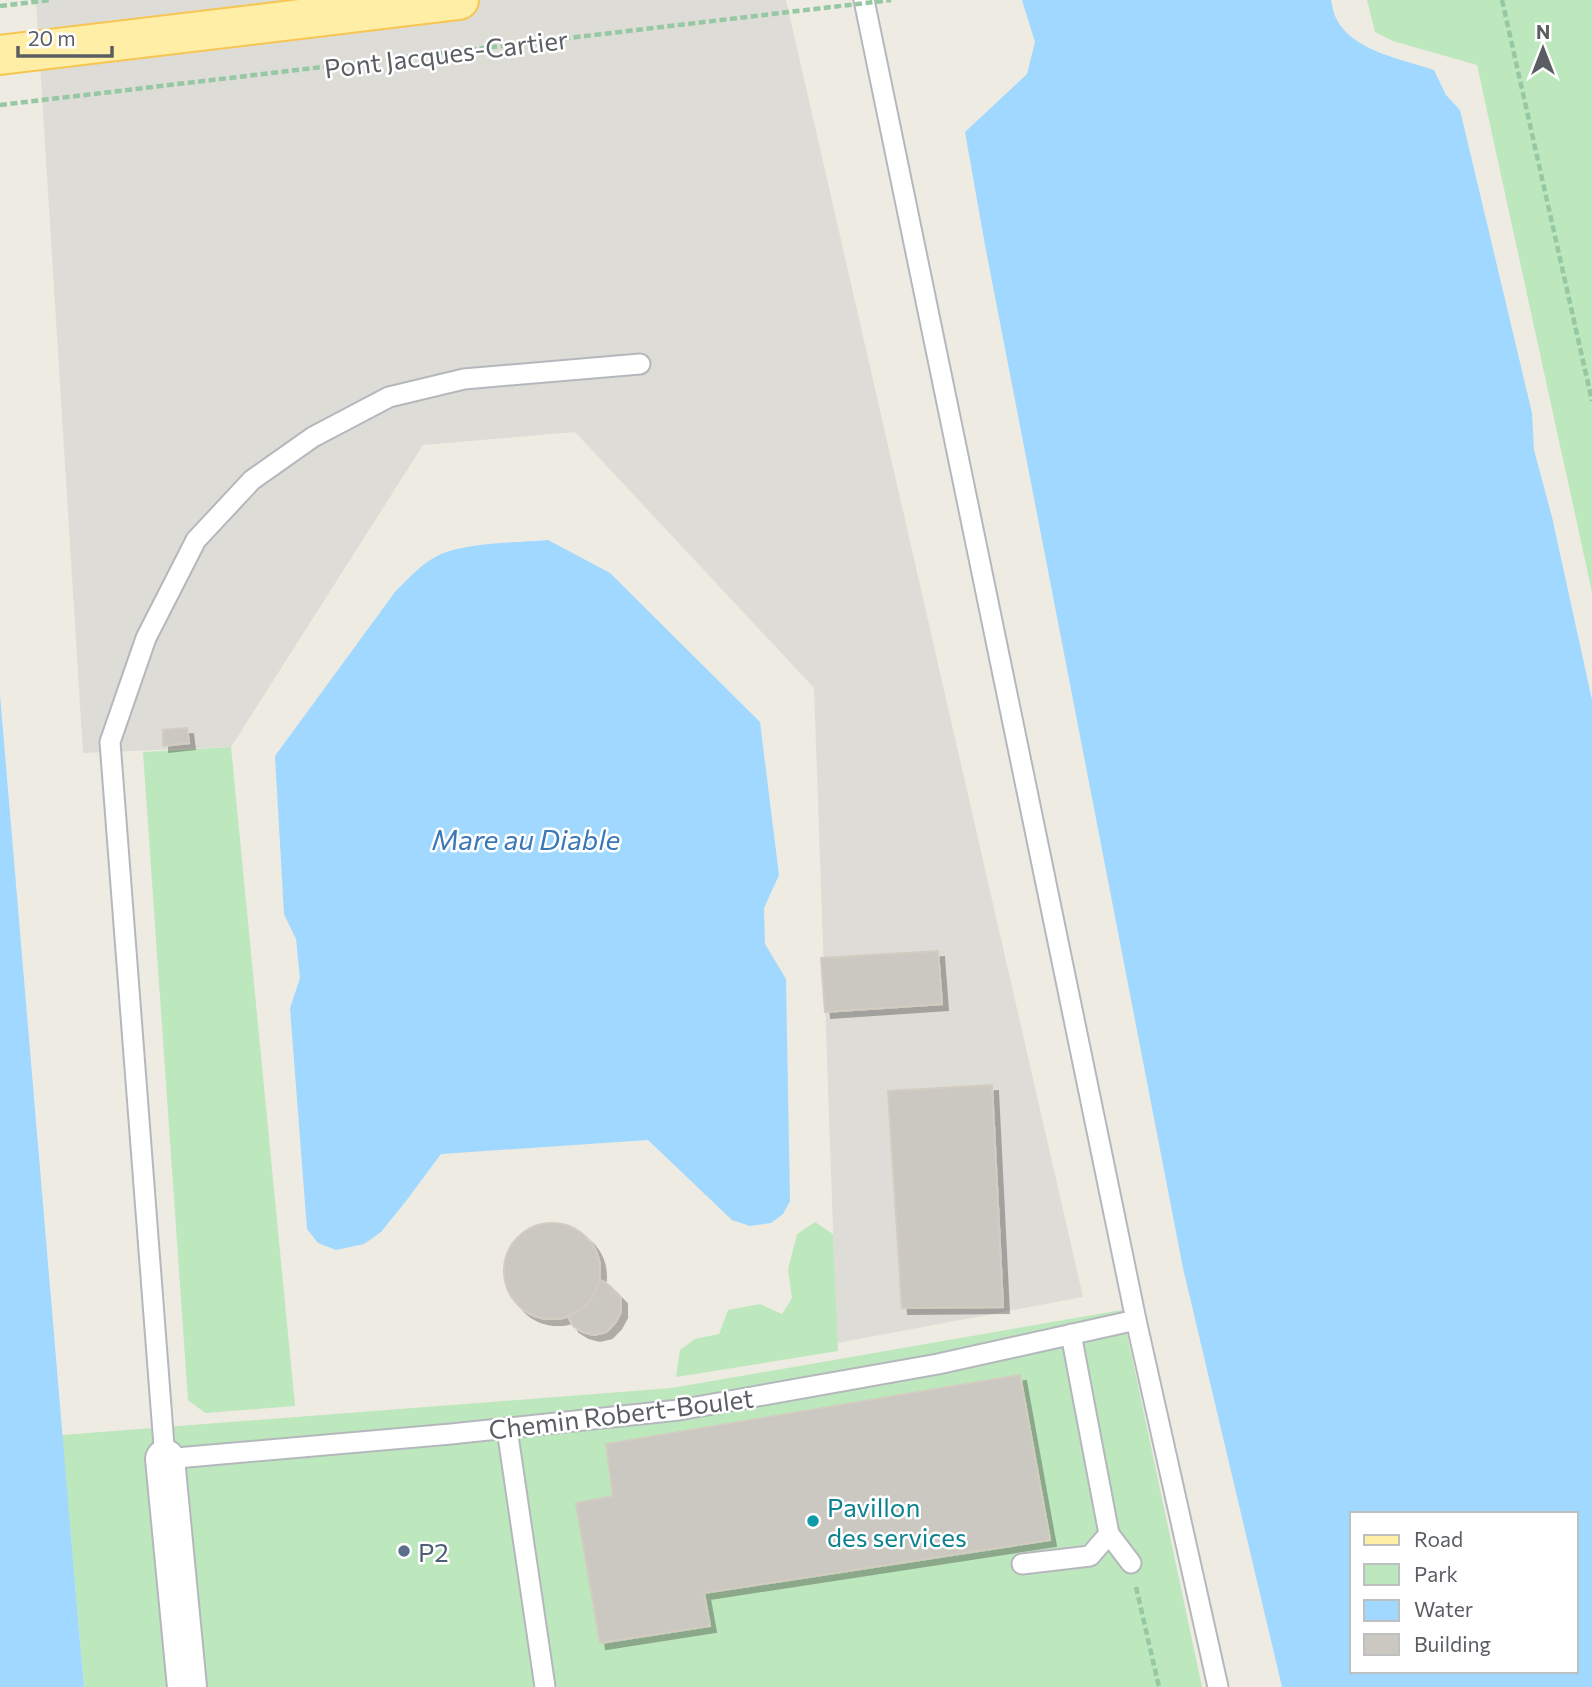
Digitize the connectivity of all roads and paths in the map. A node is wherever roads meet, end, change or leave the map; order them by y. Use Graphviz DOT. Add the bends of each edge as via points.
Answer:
graph roads {
  1 [pos="50,0"];
  2 [pos="459,0"];
  3 [pos="864,0"];
  4 [pos="891,0"];
  5 [pos="1502,0"];
  6 [pos="0,6"];
  7 [pos="0,55"];
  8 [pos="0,105"];
  9 [pos="640,364"];
  10 [pos="1592,401"];
  11 [pos="1136,1320"];
  12 [pos="1071,1334"];
  13 [pos="507,1429"];
  14 [pos="165,1459"];
  15 [pos="1109,1534"];
  16 [pos="1131,1563"];
  17 [pos="1023,1564"];
  18 [pos="187,1687"];
  19 [pos="545,1687"];
  20 [pos="1159,1687"];
  21 [pos="1218,1687"];
  1 -- 6 [label="path"];
  2 -- 7 [label="main road, Pont Jacques-Cartier"];
  3 -- 11 [label="lane"];
  4 -- 8 [label="path, Pont Jacques-Cartier, bridge"];
  5 -- 10 [label="path"];
  9 -- 14 [label="lane" via="464,379 388,397 313,437 252,480 196,540 146,638 110,743"];
  11 -- 12 [label="lane, Chemin Robert-Boulet"];
  11 -- 21 [label="lane"];
  12 -- 13 [label="lane, Chemin Robert-Boulet" via="938,1364 679,1410"];
  12 -- 15 [label="lane"];
  13 -- 14 [label="lane, Chemin Robert-Boulet"];
  13 -- 19 [label="lane"];
  14 -- 18 [label="street"];
  15 -- 16 [label="lane"];
  15 -- 17 [label="lane" via="1090,1556"];
  16 -- 20 [label="path"];
}
